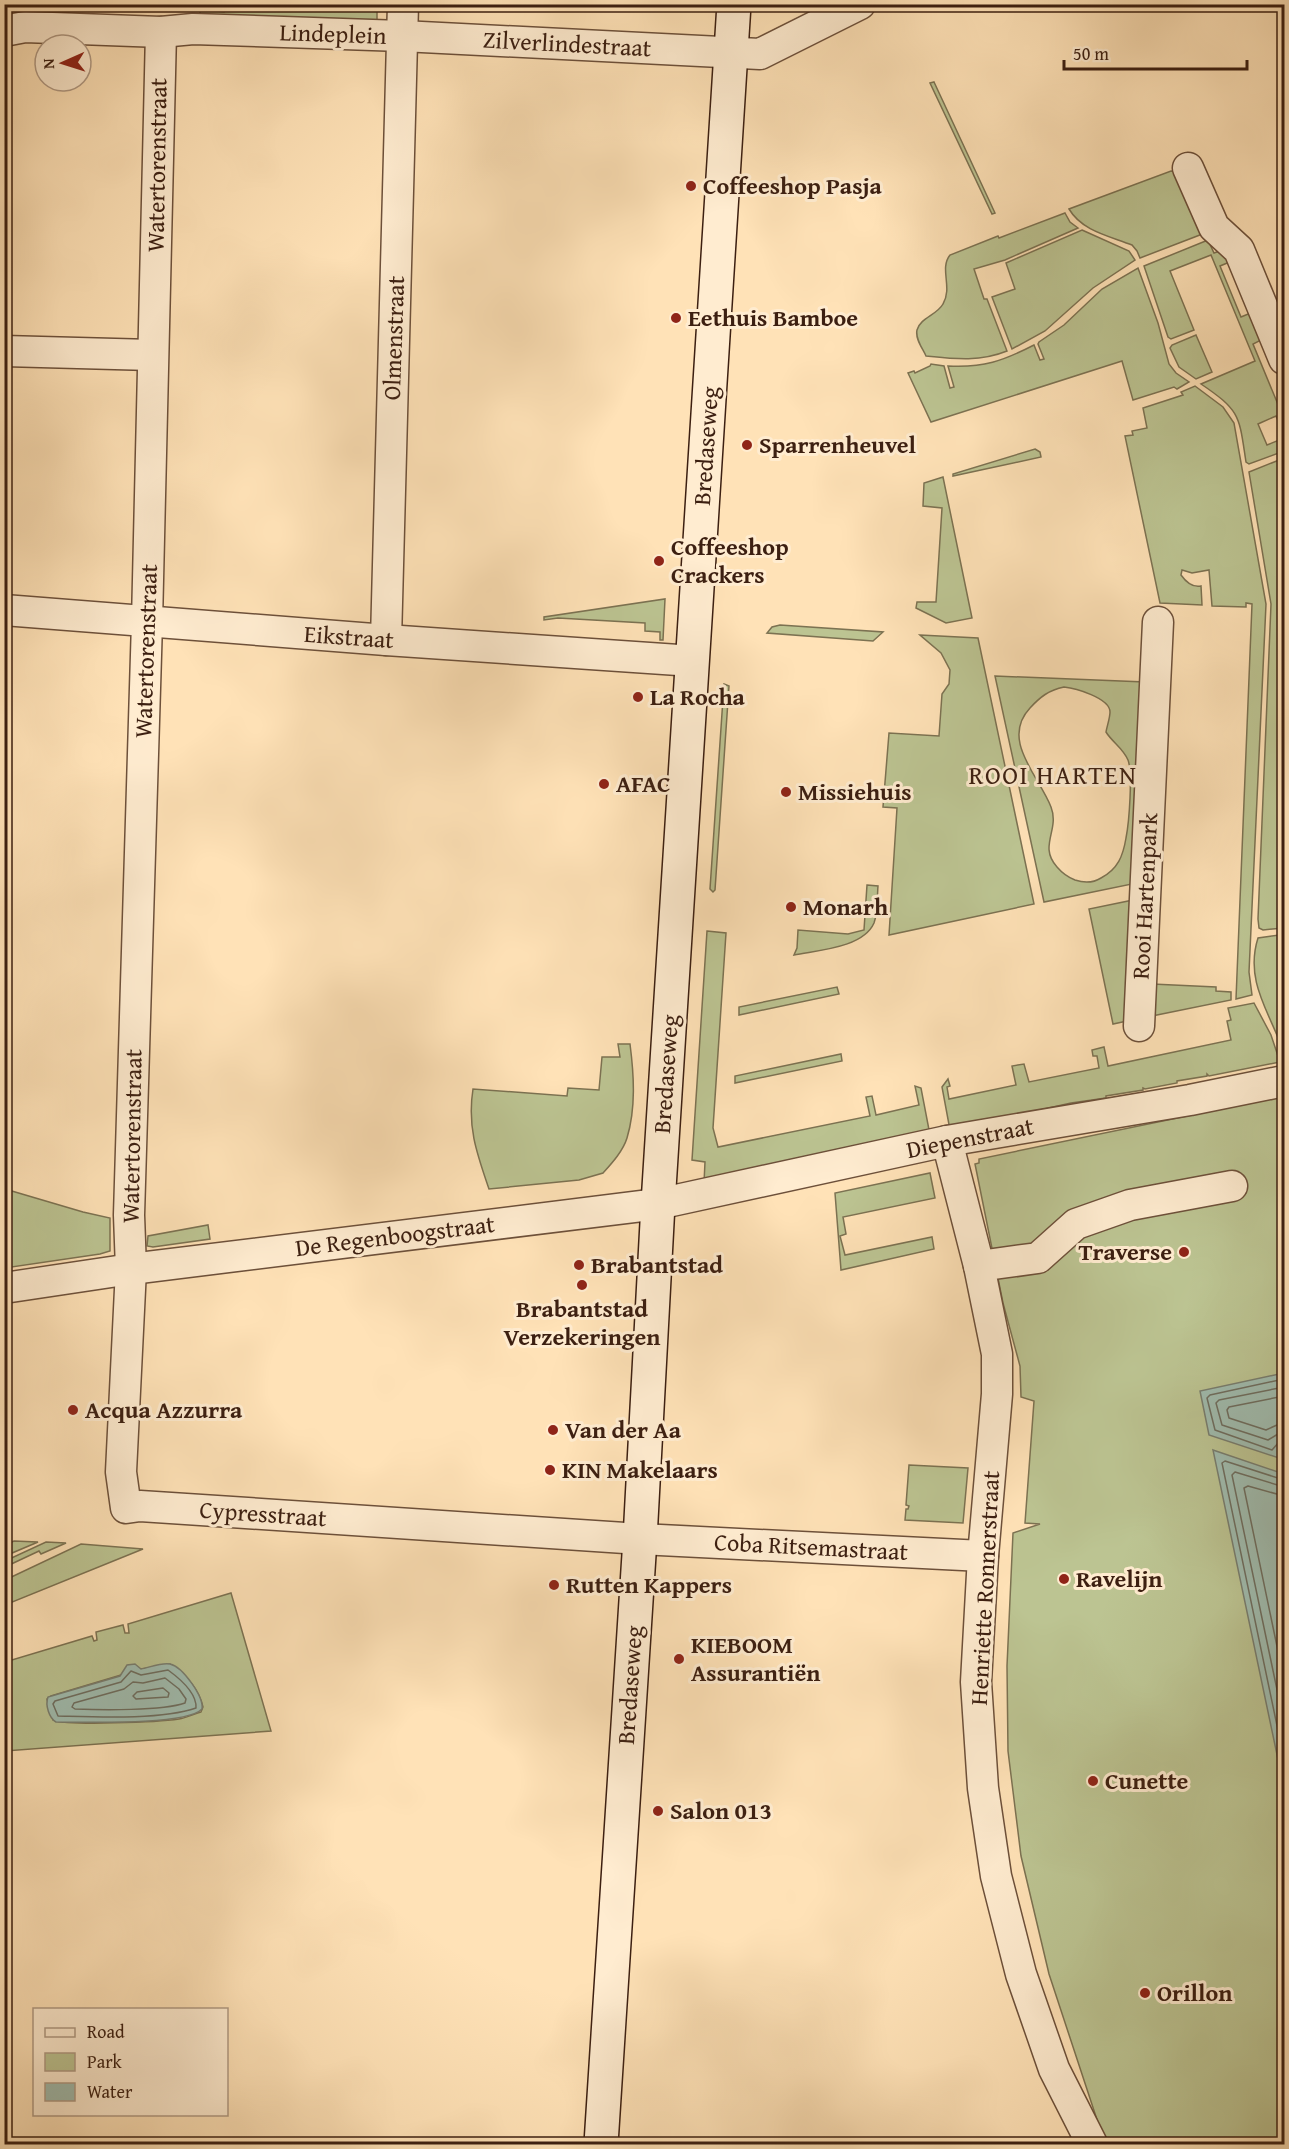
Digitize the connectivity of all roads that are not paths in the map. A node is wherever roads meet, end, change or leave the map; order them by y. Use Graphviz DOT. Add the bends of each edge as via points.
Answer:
graph roads {
  1 [pos="403,4"];
  2 [pos="734,4"];
  3 [pos="860,4"];
  4 [pos="4,31"];
  5 [pos="161,32"];
  6 [pos="402,36"];
  7 [pos="731,52"];
  8 [pos="1188,168"];
  9 [pos="4,351"];
  10 [pos="152,355"];
  11 [pos="1284,359"];
  12 [pos="4,610"];
  13 [pos="147,622"];
  14 [pos="1158,622"];
  15 [pos="386,640"];
  16 [pos="693,661"];
  17 [pos="1139,1026"];
  18 [pos="1284,1081"];
  19 [pos="948,1141"];
  20 [pos="1232,1186"];
  21 [pos="658,1204"];
  22 [pos="979,1266"];
  23 [pos="131,1269"];
  24 [pos="4,1288"];
  25 [pos="640,1539"];
  26 [pos="983,1556"];
  27 [pos="601,2145"];
  28 [pos="1092,2145"];
  1 -- 6 [label="street, Lindeplein"];
  2 -- 7 [label="street, Bredaseweg"];
  3 -- 7 [label="street, Zilverlindestraat" via="760,54"];
  4 -- 5 [label="street, Lindeplein" via="25,27"];
  5 -- 6 [label="street, Lindeplein" via="193,29"];
  5 -- 10 [label="street, Watertorenstraat"];
  6 -- 7 [label="street, Zilverlindestraat"];
  6 -- 15 [label="street, Olmenstraat"];
  7 -- 16 [label="street, Bredaseweg"];
  8 -- 11 [label="street" via="1214,227 1239,250"];
  9 -- 10 [label="street"];
  10 -- 13 [label="street, Watertorenstraat"];
  12 -- 13 [label="street, Eikstraat"];
  13 -- 15 [label="street, Eikstraat"];
  13 -- 23 [label="street, Watertorenstraat" via="129,1215"];
  14 -- 17 [label="street, Rooi Hartenpark"];
  15 -- 16 [label="street, Eikstraat"];
  16 -- 21 [label="street, Bredaseweg"];
  18 -- 19 [label="street, Diepenstraat"];
  19 -- 21 [label="street, Diepenstraat"];
  19 -- 22 [label="street, Henriette Ronnerstraat"];
  20 -- 22 [label="street" via="1130,1205 1076,1224 1038,1258"];
  21 -- 23 [label="street, De Regenboogstraat"];
  21 -- 25 [label="street, Bredaseweg"];
  22 -- 26 [label="street, Henriette Ronnerstraat" via="997,1354 998,1394"];
  23 -- 24 [label="street, De Regenboogstraat"];
  23 -- 25 [label="street, Cypresstraat" via="121,1472 126,1508"];
  25 -- 26 [label="street, Coba Ritsemastraat"];
  25 -- 27 [label="street, Bredaseweg"];
  26 -- 28 [label="street, Henriette Ronnerstraat" via="976,1682 983,1788 996,1876 1021,1974 1054,2069"];
}
